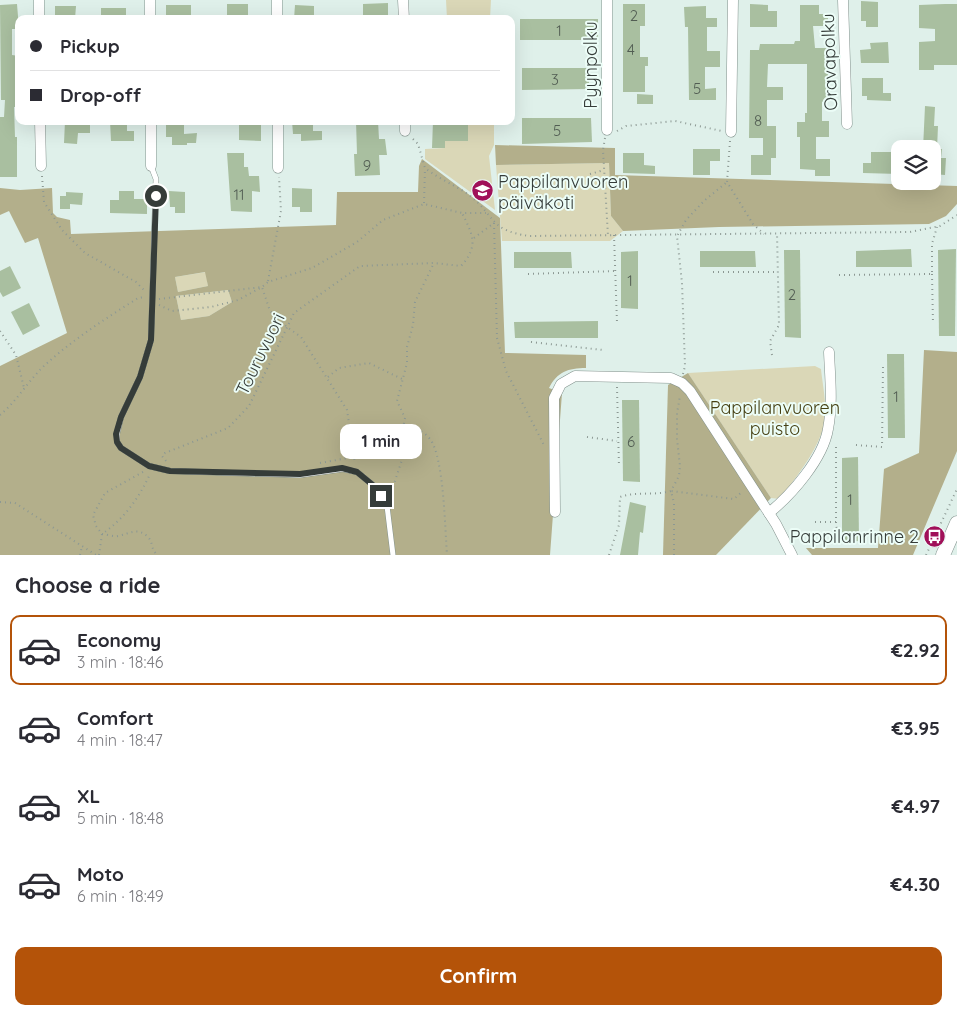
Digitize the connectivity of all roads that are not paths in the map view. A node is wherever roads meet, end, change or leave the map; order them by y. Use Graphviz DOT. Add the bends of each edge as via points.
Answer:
graph roads {
  1 [pos="39,0"];
  2 [pos="150,0"];
  3 [pos="276,0"];
  4 [pos="403,0"];
  5 [pos="607,0"];
  6 [pos="733,0"];
  7 [pos="843,0"];
  8 [pos="39,15"];
  9 [pos="150,15"];
  10 [pos="277,15"];
  11 [pos="404,15"];
  12 [pos="847,124"];
  13 [pos="40,125"];
  14 [pos="151,125"];
  15 [pos="278,125"];
  16 [pos="731,132"];
  17 [pos="606,135"];
  18 [pos="41,166"];
  19 [pos="151,166"];
  20 [pos="278,168"];
  21 [pos="829,352"];
  22 [pos="556,512"];
  23 [pos="769,513"];
  24 [pos="957,523"];
  25 [pos="393,555"];
  26 [pos="792,555"];
  27 [pos="943,555"];
  1 -- 8 [label="street"];
  2 -- 9 [label="street"];
  3 -- 10 [label="street"];
  4 -- 11 [label="street"];
  5 -- 17 [label="street, Pyynpolku"];
  6 -- 16 [label="street"];
  7 -- 12 [label="street, Oravapolku"];
  13 -- 18 [label="street"];
  14 -- 19 [label="street"];
  15 -- 20 [label="street"];
  19 -- 25 [label="lane" via="156,179 149,349 121,417 117,442 144,463 170,471 300,474 342,468 357,472 374,486 387,506"];
  21 -- 23 [label="street" via="831,403 828,431 796,486"];
  22 -- 23 [label="street" via="554,398 560,384 575,376 663,378 682,383"];
  23 -- 26 [label="street"];
  24 -- 27 [label="main road"];
}
